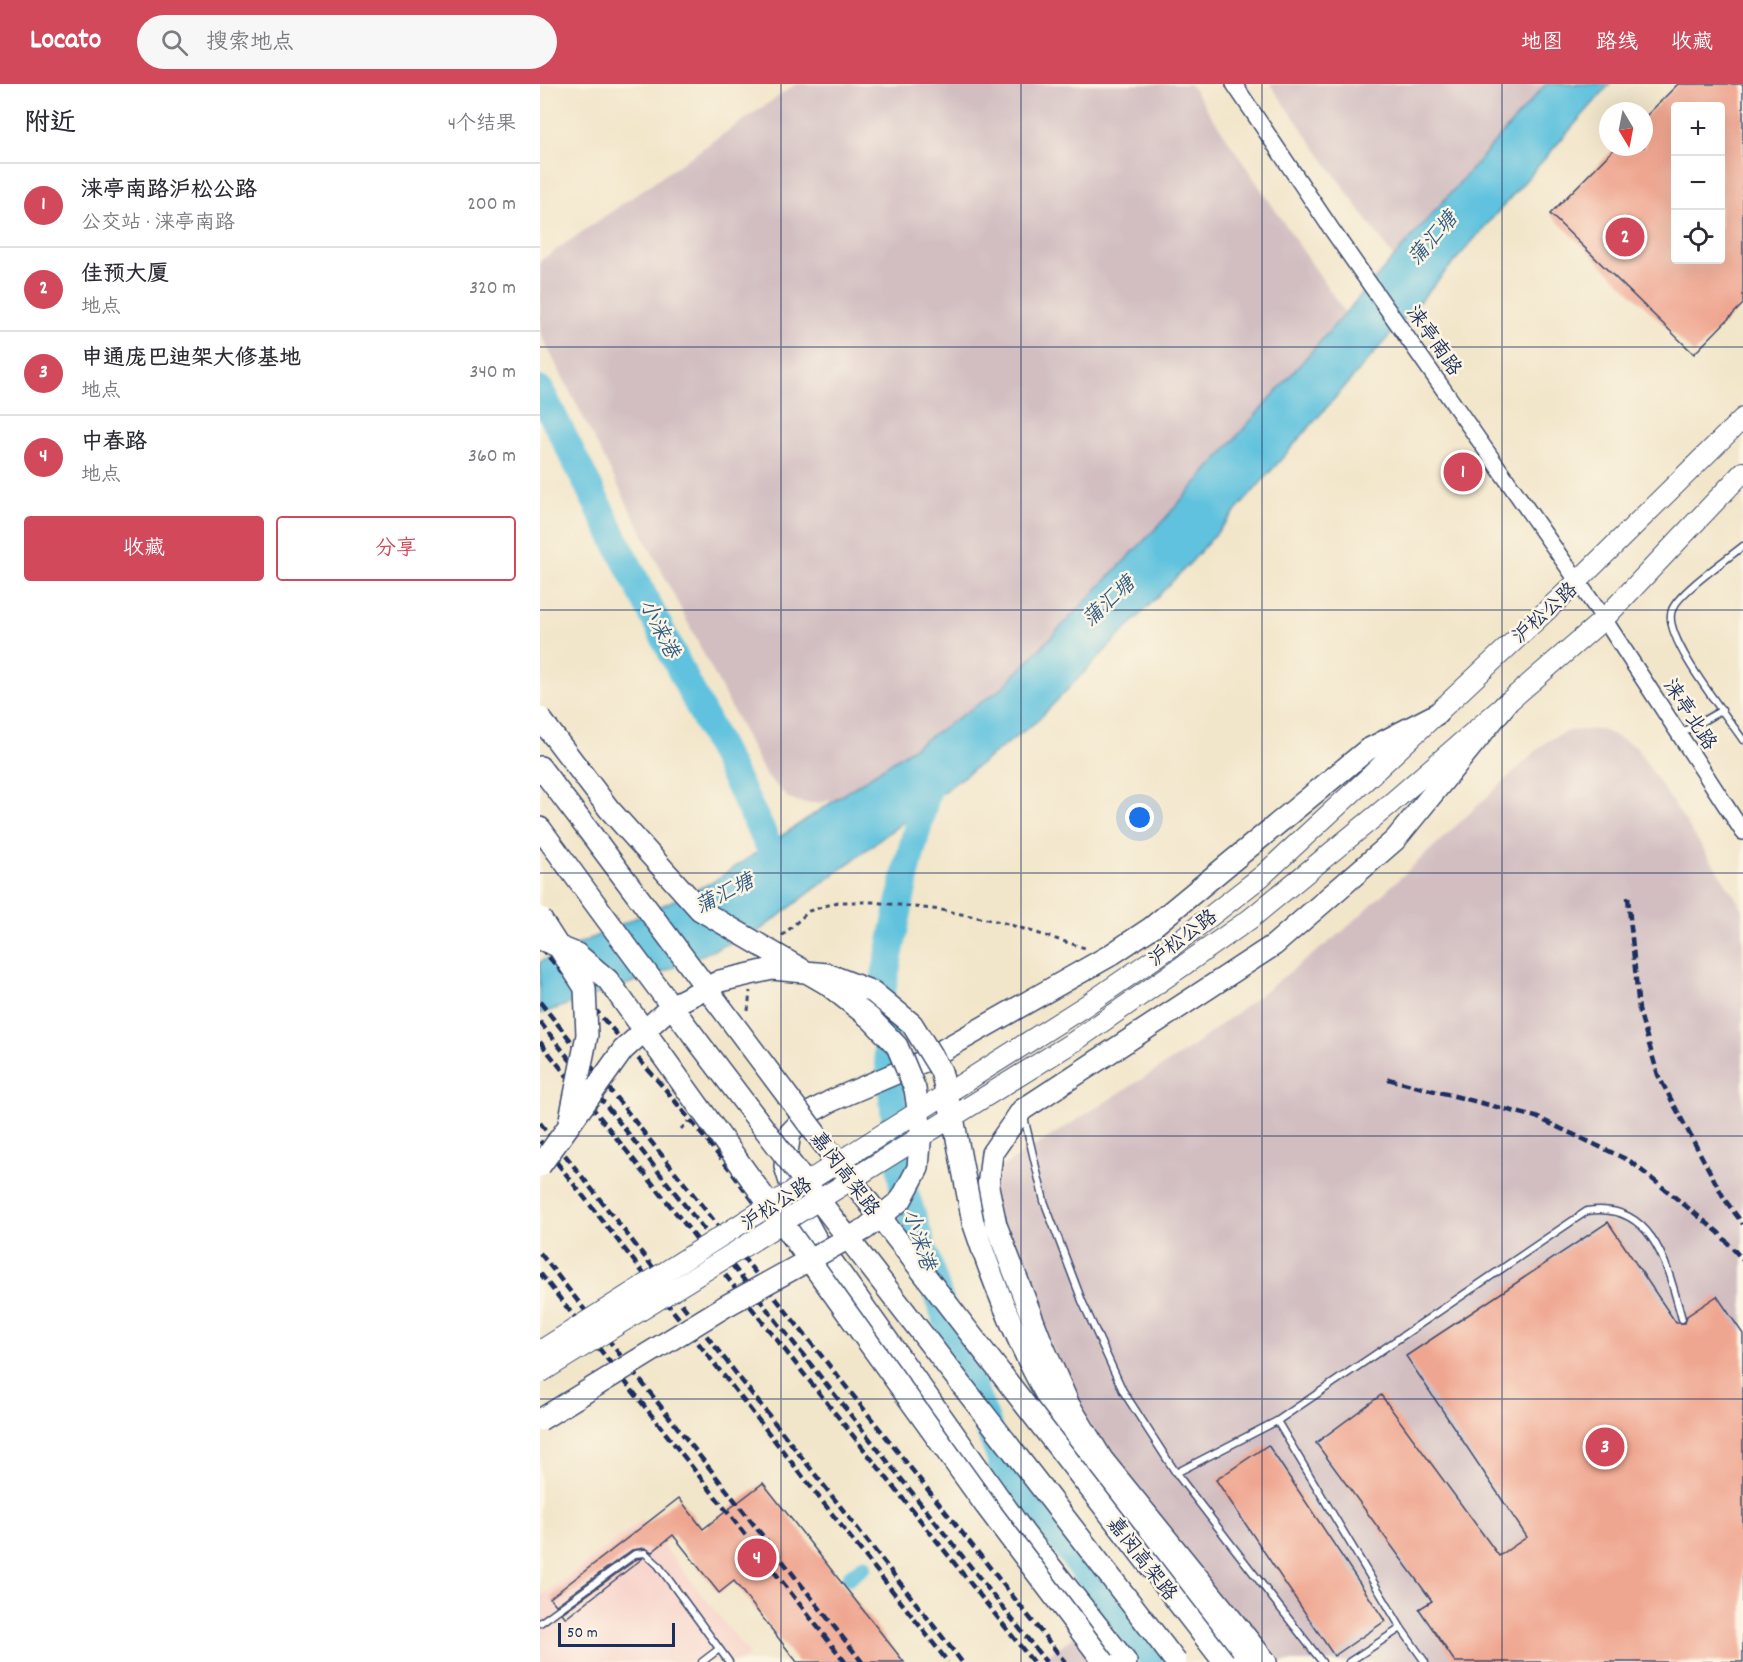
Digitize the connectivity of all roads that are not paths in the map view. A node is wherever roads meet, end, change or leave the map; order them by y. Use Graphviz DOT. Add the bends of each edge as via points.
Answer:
graph roads {
  1 [pos="1234,84"];
  2 [pos="1743,418"];
  3 [pos="1743,472"];
  4 [pos="1743,546"];
  5 [pos="1578,581"];
  6 [pos="1604,619"];
  7 [pos="1506,705"];
  8 [pos="1722,710"];
  9 [pos="1437,714"];
  10 [pos="540,718"];
  11 [pos="1679,734"];
  12 [pos="1743,740"];
  13 [pos="540,767"];
  14 [pos="540,828"];
  15 [pos="1743,832"];
  16 [pos="540,918"];
  17 [pos="540,939"];
  18 [pos="1022,1110"];
  19 [pos="569,1126"];
  20 [pos="540,1166"];
  21 [pos="1682,1319"];
  22 [pos="540,1351"];
  23 [pos="540,1373"];
  24 [pos="540,1420"];
  25 [pos="1277,1421"];
  26 [pos="1176,1473"];
  27 [pos="540,1623"];
  28 [pos="1401,1628"];
  29 [pos="719,1648"];
  30 [pos="702,1662"];
  31 [pos="729,1662"];
  32 [pos="1104,1662"];
  33 [pos="1126,1662"];
  34 [pos="1176,1662"];
  35 [pos="1224,1662"];
  36 [pos="1243,1662"];
  37 [pos="1266,1662"];
  38 [pos="1322,1662"];
  39 [pos="1348,1662"];
  40 [pos="1425,1662"];
  1 -- 5 [label="street, 涞亭南路"];
  2 -- 5 [label="main road, 沪松公路"];
  3 -- 6 [label="main road, 沪松公路"];
  4 -- 8 [label="lane" via="1680,598 1671,612 1672,632 1681,650"];
  5 -- 6 [label="street, 涞亭南路"];
  5 -- 9 [label="main road, 沪松公路"];
  6 -- 7 [label="main road, 沪松公路"];
  6 -- 11 [label="street, 涞亭北路"];
  7 -- 18 [label="highway" via="1395,840 1274,945"];
  7 -- 23 [label="main road, 沪松公路, bridge" via="1250,919 1075,1041"];
  8 -- 11 [label="lane"];
  8 -- 12 [label="lane"];
  9 -- 22 [label="main road, 沪松公路, bridge" via="1262,876 1172,946"];
  9 -- 33 [label="highway" via="1367,750 1151,927 1109,956 922,1062 836,1098 809,1113 790,1133 785,1166 795,1202 816,1239 1024,1533"];
  10 -- 24 [label="highway, bridge" via="609,809 700,910 827,984 870,1018 897,1046 915,1089 921,1130 918,1168 901,1200 865,1229 724,1307"];
  11 -- 15 [label="street, 涞亭北路"];
  13 -- 35 [label="highway, 嘉闵高架路, bridge" via="839,1164"];
  14 -- 34 [label="highway, 嘉闵高架路, bridge" via="663,998"];
  16 -- 19 [label="highway, bridge" via="585,988 587,1035"];
  17 -- 32 [label="highway, bridge" via="577,954 608,980 986,1506"];
  18 -- 26 [label="lane" via="1044,1201 1082,1300 1123,1391"];
  18 -- 37 [label="highway" via="992,1154 988,1187 996,1225 1069,1405 1102,1459"];
  19 -- 20 [label="highway, bridge"];
  19 -- 36 [label="highway, bridge" via="623,1050 673,1005 720,981 772,969 827,974 873,992 912,1024 941,1071 973,1222 993,1281 1047,1398 1112,1499"];
  21 -- 25 [label="lane" via="1655,1240 1623,1215 1606,1209 1587,1211"];
  25 -- 26 [label="lane"];
  25 -- 28 [label="lane"];
  26 -- 38 [label="lane"];
  27 -- 29 [label="lane" via="634,1554 645,1553"];
  28 -- 39 [label="lane"];
  28 -- 40 [label="lane"];
  29 -- 30 [label="lane"];
  29 -- 31 [label="lane"];
}
